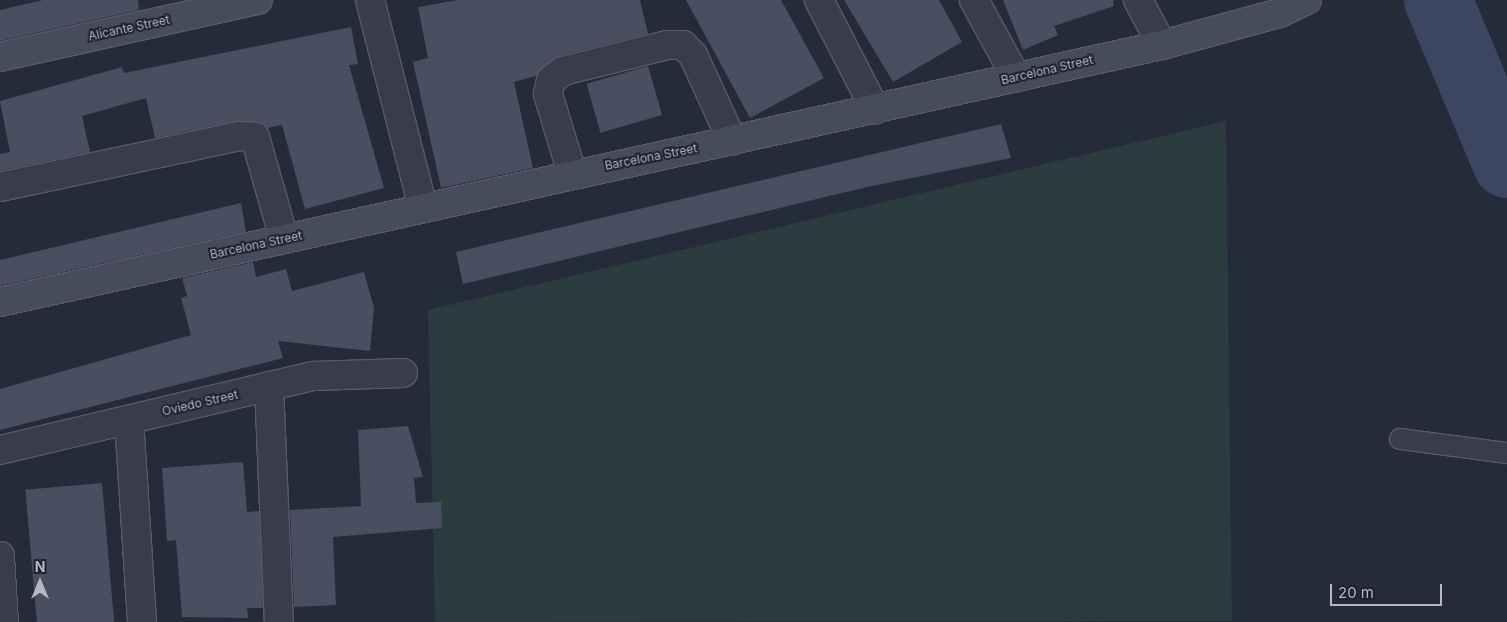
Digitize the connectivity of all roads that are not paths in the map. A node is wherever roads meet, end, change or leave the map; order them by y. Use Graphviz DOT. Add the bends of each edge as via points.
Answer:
graph roads {
  1 [pos="258,0"];
  2 [pos="370,0"];
  3 [pos="819,0"];
  4 [pos="974,0"];
  5 [pos="1138,0"];
  6 [pos="1302,2"];
  7 [pos="1162,45"];
  8 [pos="0,57"];
  9 [pos="1016,77"];
  10 [pos="875,108"];
  11 [pos="732,140"];
  12 [pos="572,173"];
  13 [pos="0,187"];
  14 [pos="423,208"];
  15 [pos="284,239"];
  16 [pos="0,302"];
  17 [pos="403,373"];
  18 [pos="269,386"];
  19 [pos="129,420"];
  20 [pos="1400,439"];
  21 [pos="0,450"];
  22 [pos="1507,453"];
  23 [pos="0,556"];
  24 [pos="4,622"];
  25 [pos="142,622"];
  26 [pos="279,622"];
  1 -- 8 [label="street, Alicante Street"];
  2 -- 14 [label="street"];
  3 -- 10 [label="street"];
  4 -- 9 [label="street"];
  5 -- 7 [label="street"];
  6 -- 7 [label="street, Barcelona Street"];
  7 -- 9 [label="street, Barcelona Street"];
  9 -- 10 [label="street, Barcelona Street"];
  10 -- 11 [label="street, Barcelona Street"];
  11 -- 12 [label="street, Barcelona Street"];
  11 -- 12 [label="street" via="693,55 683,46 667,45 563,71 551,80 548,94"];
  12 -- 14 [label="street, Barcelona Street"];
  13 -- 15 [label="street" via="240,136 255,137"];
  14 -- 15 [label="street, Barcelona Street"];
  15 -- 16 [label="street, Barcelona Street"];
  17 -- 18 [label="street, Oviedo Street" via="314,376"];
  18 -- 19 [label="street, Oviedo Street"];
  18 -- 26 [label="street"];
  19 -- 21 [label="street, Oviedo Street"];
  19 -- 25 [label="street"];
  20 -- 22 [label="lane"];
  23 -- 24 [label="street"];
}
